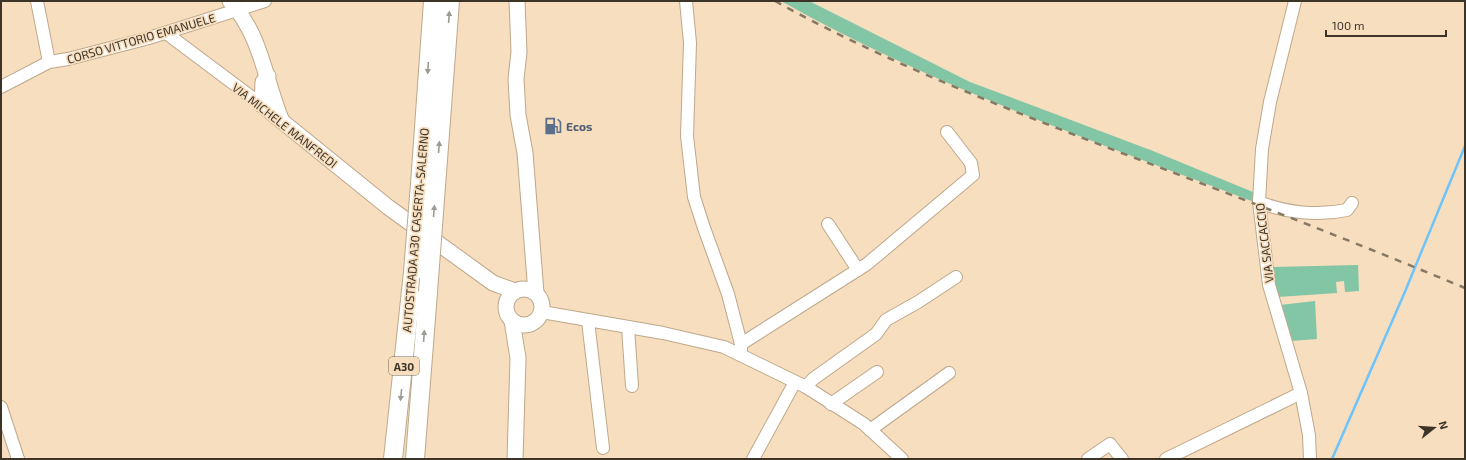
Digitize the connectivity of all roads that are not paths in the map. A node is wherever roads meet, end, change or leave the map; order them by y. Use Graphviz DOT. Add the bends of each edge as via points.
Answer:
graph roads {
  1 [pos="37,1"];
  2 [pos="265,1"];
  3 [pos="433,1"];
  4 [pos="450,1"];
  5 [pos="516,1"];
  6 [pos="686,1"];
  7 [pos="1295,1"];
  8 [pos="234,5"];
  9 [pos="166,33"];
  10 [pos="49,62"];
  11 [pos="267,84"];
  12 [pos="1,87"];
  13 [pos="242,90"];
  14 [pos="262,105"];
  15 [pos="281,119"];
  16 [pos="948,132"];
  17 [pos="428,185"];
  18 [pos="1259,202"];
  19 [pos="1352,202"];
  20 [pos="828,224"];
  21 [pos="532,245"];
  22 [pos="858,270"];
  23 [pos="956,278"];
  24 [pos="492,283"];
  25 [pos="517,291"];
  26 [pos="536,293"];
  27 [pos="506,305"];
  28 [pos="542,312"];
  29 [pos="588,320"];
  30 [pos="512,321"];
  31 [pos="530,325"];
  32 [pos="628,327"];
  33 [pos="741,350"];
  34 [pos="518,358"];
  35 [pos="877,372"];
  36 [pos="948,373"];
  37 [pos="801,385"];
  38 [pos="632,386"];
  39 [pos="1301,393"];
  40 [pos="832,404"];
  41 [pos="1,407"];
  42 [pos="870,430"];
  43 [pos="603,448"];
  44 [pos="897,457"];
  45 [pos="18,459"];
  46 [pos="394,459"];
  47 [pos="415,459"];
  48 [pos="515,459"];
  49 [pos="753,459"];
  50 [pos="1088,459"];
  51 [pos="1122,459"];
  52 [pos="1166,459"];
  53 [pos="1310,459"];
  1 -- 10 [label="street"];
  2 -- 8 [label="street, CORSO VITTORIO EMANUELE"];
  3 -- 17 [label="highway, AUTOSTRADA A30 CASERTA-SALERNO / A30, one-way"];
  17 -- 4 [label="highway, AUTOSTRADA A30 CASERTA-SALERNO / A30, one-way"];
  5 -- 21 [label="main road" via="519,52 516,79 518,115 525,147"];
  6 -- 33 [label="street" via="690,43 687,136 694,196 728,294"];
  7 -- 18 [label="street, VIA SACCACCIO" via="1270,102 1262,149"];
  8 -- 9 [label="street, CORSO VITTORIO EMANUELE"];
  8 -- 11 [label="main road" via="261,53"];
  9 -- 10 [label="street, CORSO VITTORIO EMANUELE"];
  9 -- 13 [label="street, VIA MICHELE MANFREDI"];
  10 -- 12 [label="street, CORSO VITTORIO EMANUELE"];
  11 -- 13 [label="street"];
  11 -- 14 [label="main road"];
  11 -- 15 [label="main road"];
  13 -- 14 [label="street, VIA MICHELE MANFREDI"];
  14 -- 15 [label="main road, VIA MICHELE MANFREDI"];
  15 -- 24 [label="main road, VIA MICHELE MANFREDI" via="404,218"];
  16 -- 22 [label="street" via="970,163 974,175"];
  17 -- 46 [label="highway, AUTOSTRADA A30 CASERTA-SALERNO / A30, one-way, bridge" via="413,272"];
  47 -- 17 [label="highway, AUTOSTRADA A30 CASERTA-SALERNO / A30, one-way, bridge" via="428,292"];
  18 -- 19 [label="street" via="1286,211 1318,212 1347,210"];
  18 -- 39 [label="street, VIA SACCACCIO" via="1269,285"];
  20 -- 22 [label="street"];
  21 -- 25 [label="main road"];
  21 -- 26 [label="main road"];
  22 -- 33 [label="street"];
  23 -- 37 [label="street" via="886,320 876,334"];
  24 -- 25 [label="main road"];
  24 -- 27 [label="main road"];
  25 -- 26 [label="main road" via="524,289"];
  25 -- 27 [label="main road"];
  26 -- 28 [label="main road" via="542,301"];
  27 -- 30 [label="main road" via="506,311"];
  28 -- 29 [label="street"];
  28 -- 31 [label="main road" via="540,318"];
  29 -- 32 [label="street"];
  29 -- 43 [label="street"];
  30 -- 31 [label="main road" via="520,325"];
  30 -- 34 [label="main road"];
  31 -- 34 [label="main road"];
  32 -- 33 [label="street"];
  32 -- 38 [label="street"];
  33 -- 37 [label="street"];
  34 -- 48 [label="main road"];
  35 -- 40 [label="street"];
  36 -- 42 [label="street"];
  37 -- 40 [label="street"];
  37 -- 49 [label="street"];
  39 -- 52 [label="street"];
  39 -- 53 [label="street, VIA SACCACCIO" via="1309,435"];
  40 -- 42 [label="street"];
  41 -- 45 [label="street"];
  42 -- 44 [label="street"];
  50 -- 51 [label="street" via="1110,444"];
}
